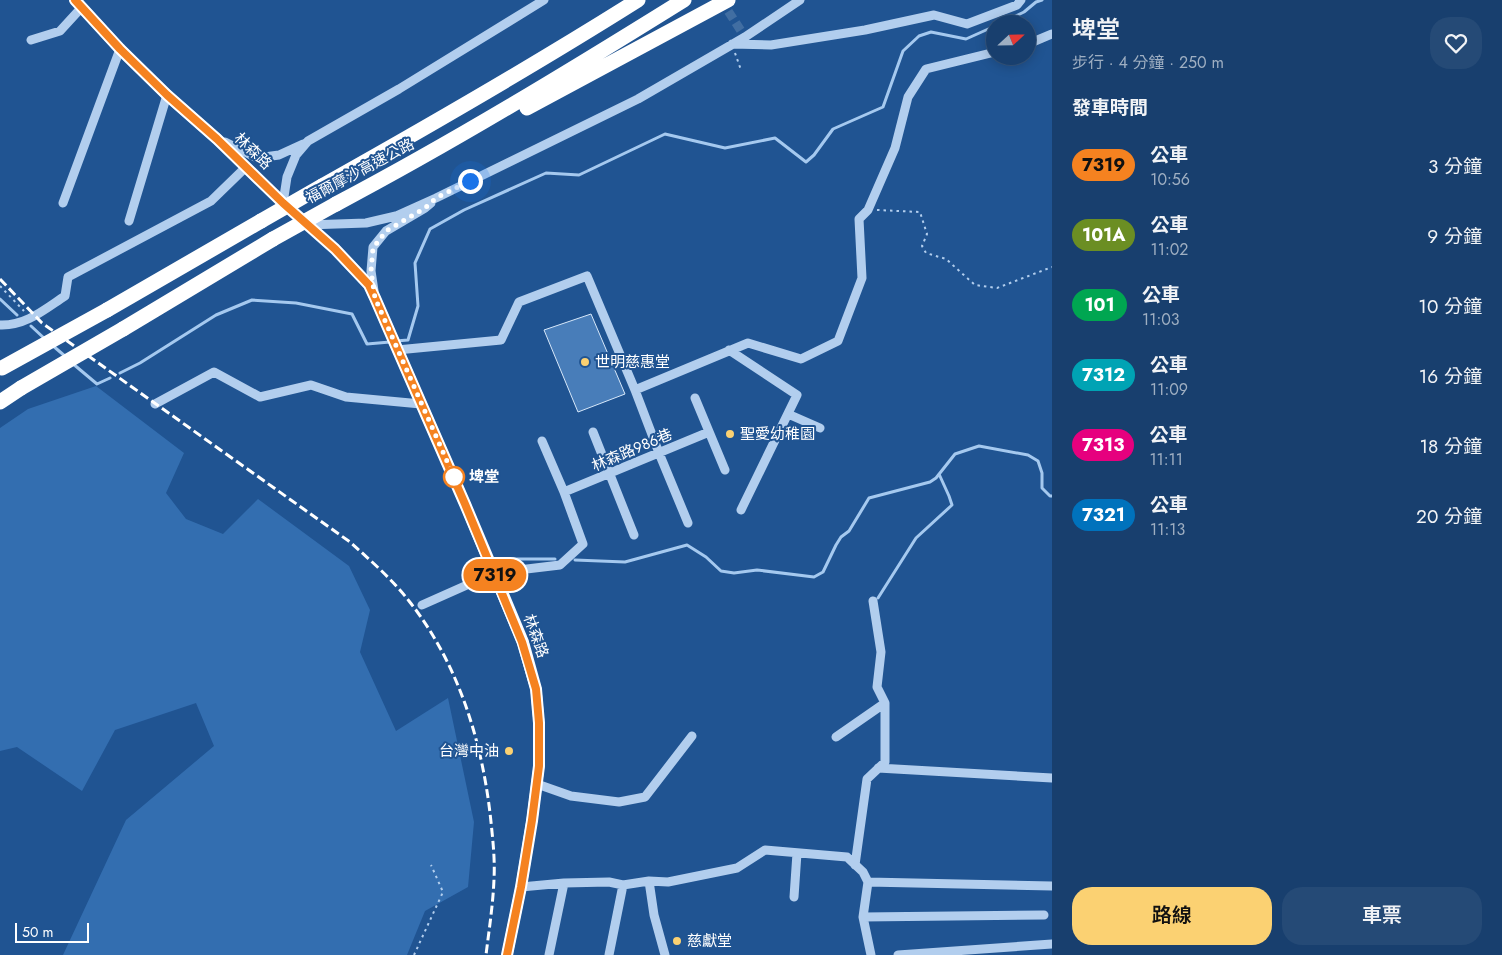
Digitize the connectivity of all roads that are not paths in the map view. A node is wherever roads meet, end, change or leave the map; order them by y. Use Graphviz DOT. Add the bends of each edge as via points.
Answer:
graph roads {
  1 [pos="544,0"];
  2 [pos="638,0"];
  3 [pos="684,0"];
  4 [pos="728,0"];
  5 [pos="800,0"];
  6 [pos="1021,0"];
  7 [pos="78,4"];
  8 [pos="1052,34"];
  9 [pos="31,40"];
  10 [pos="1036,41"];
  11 [pos="732,44"];
  12 [pos="120,49"];
  13 [pos="986,54"];
  14 [pos="167,95"];
  15 [pos="217,139"];
  16 [pos="308,141"];
  17 [pos="246,167"];
  18 [pos="400,170"];
  19 [pos="436,198"];
  20 [pos="63,203"];
  21 [pos="283,203"];
  22 [pos="129,221"];
  23 [pos="307,225"];
  24 [pos="375,298"];
  25 [pos="0,325"];
  26 [pos="395,345"];
  27 [pos="729,350"];
  28 [pos="1,369"];
  29 [pos="635,390"];
  30 [pos="695,398"];
  31 [pos="0,402"];
  32 [pos="155,404"];
  33 [pos="421,404"];
  34 [pos="788,414"];
  35 [pos="820,428"];
  36 [pos="592,432"];
  37 [pos="709,432"];
  38 [pos="542,440"];
  39 [pos="659,453"];
  40 [pos="726,470"];
  41 [pos="609,474"];
  42 [pos="564,492"];
  43 [pos="742,510"];
  44 [pos="688,523"];
  45 [pos="634,535"];
  46 [pos="494,573"];
  47 [pos="873,601"];
  48 [pos="422,605"];
  49 [pos="885,703"];
  50 [pos="692,736"];
  51 [pos="836,736"];
  52 [pos="878,768"];
  53 [pos="1052,778"];
  54 [pos="537,784"];
  55 [pos="797,853"];
  56 [pos="855,865"];
  57 [pos="649,881"];
  58 [pos="868,882"];
  59 [pos="564,883"];
  60 [pos="623,885"];
  61 [pos="1052,886"];
  62 [pos="521,887"];
  63 [pos="794,897"];
  64 [pos="1044,915"];
  65 [pos="863,917"];
  66 [pos="1052,944"];
  67 [pos="507,955"];
  68 [pos="549,955"];
  69 [pos="609,955"];
  70 [pos="665,955"];
  71 [pos="871,955"];
  72 [pos="898,955"];
  1 -- 16 [label="street"];
  2 -- 28 [label="highway, 福爾摩沙高速公路, bridge" via="442,117"];
  3 -- 18 [label="highway, 福爾摩沙高速公路" via="571,71"];
  4 -- 18 [label="highway" via="506,119"];
  5 -- 11 [label="street"];
  6 -- 11 [label="street" via="967,24 934,15 771,45"];
  7 -- 9 [label="street" via="60,31"];
  7 -- 12 [label="main road, 林森路"];
  8 -- 10 [label="street"];
  11 -- 19 [label="street" via="638,99"];
  12 -- 14 [label="main road, 林森路"];
  12 -- 20 [label="street"];
  13 -- 27 [label="street" via="926,69 908,97 895,148 868,210 859,219 862,278 838,340 802,359 748,343"];
  14 -- 15 [label="main road, 林森路"];
  14 -- 22 [label="street"];
  15 -- 16 [label="street" via="257,158 279,155"];
  15 -- 17 [label="main road, 林森路"];
  16 -- 21 [label="street" via="296,155 287,177"];
  17 -- 21 [label="main road, 林森路"];
  17 -- 25 [label="street" via="211,201 68,277 66,296 36,316"];
  18 -- 31 [label="highway, 福爾摩沙高速公路, bridge" via="274,239"];
  19 -- 23 [label="street" via="396,216 366,223"];
  19 -- 24 [label="street" via="386,231 373,248 371,271"];
  21 -- 23 [label="main road, 林森路"];
  23 -- 24 [label="main road, 林森路" via="369,285"];
  24 -- 26 [label="main road, 林森路"];
  26 -- 29 [label="street" via="501,340 519,302 586,276"];
  26 -- 33 [label="main road, 林森路"];
  27 -- 29 [label="street"];
  27 -- 34 [label="street" via="797,395"];
  29 -- 39 [label="street"];
  30 -- 37 [label="street"];
  32 -- 33 [label="street" via="214,372 260,396 311,385 346,397"];
  33 -- 46 [label="main road, 林森路"];
  34 -- 35 [label="street"];
  34 -- 43 [label="street"];
  36 -- 41 [label="street"];
  37 -- 39 [label="street, 林森路986巷"];
  37 -- 40 [label="street"];
  38 -- 42 [label="street"];
  39 -- 41 [label="street, 林森路986巷"];
  39 -- 44 [label="street"];
  41 -- 42 [label="street, 林森路986巷"];
  41 -- 45 [label="street"];
  42 -- 46 [label="street" via="582,544 560,565"];
  46 -- 48 [label="street"];
  46 -- 54 [label="main road, 林森路" via="522,642 536,689"];
  47 -- 49 [label="street" via="881,652 877,687"];
  49 -- 51 [label="street"];
  49 -- 52 [label="street" via="885,762"];
  50 -- 54 [label="street" via="645,797 619,802 580,798"];
  52 -- 53 [label="street"];
  52 -- 56 [label="street" via="867,778"];
  54 -- 62 [label="main road, 林森路"];
  55 -- 56 [label="street" via="847,858"];
  55 -- 57 [label="street" via="765,850 737,868 668,882"];
  55 -- 63 [label="street"];
  56 -- 58 [label="street"];
  57 -- 60 [label="street"];
  57 -- 70 [label="street"];
  58 -- 61 [label="street"];
  58 -- 65 [label="street"];
  59 -- 60 [label="street" via="609,882"];
  59 -- 62 [label="street"];
  59 -- 68 [label="street"];
  60 -- 69 [label="street"];
  62 -- 67 [label="main road, 林森路"];
  64 -- 65 [label="street"];
  65 -- 71 [label="street"];
  66 -- 72 [label="street"];
}
